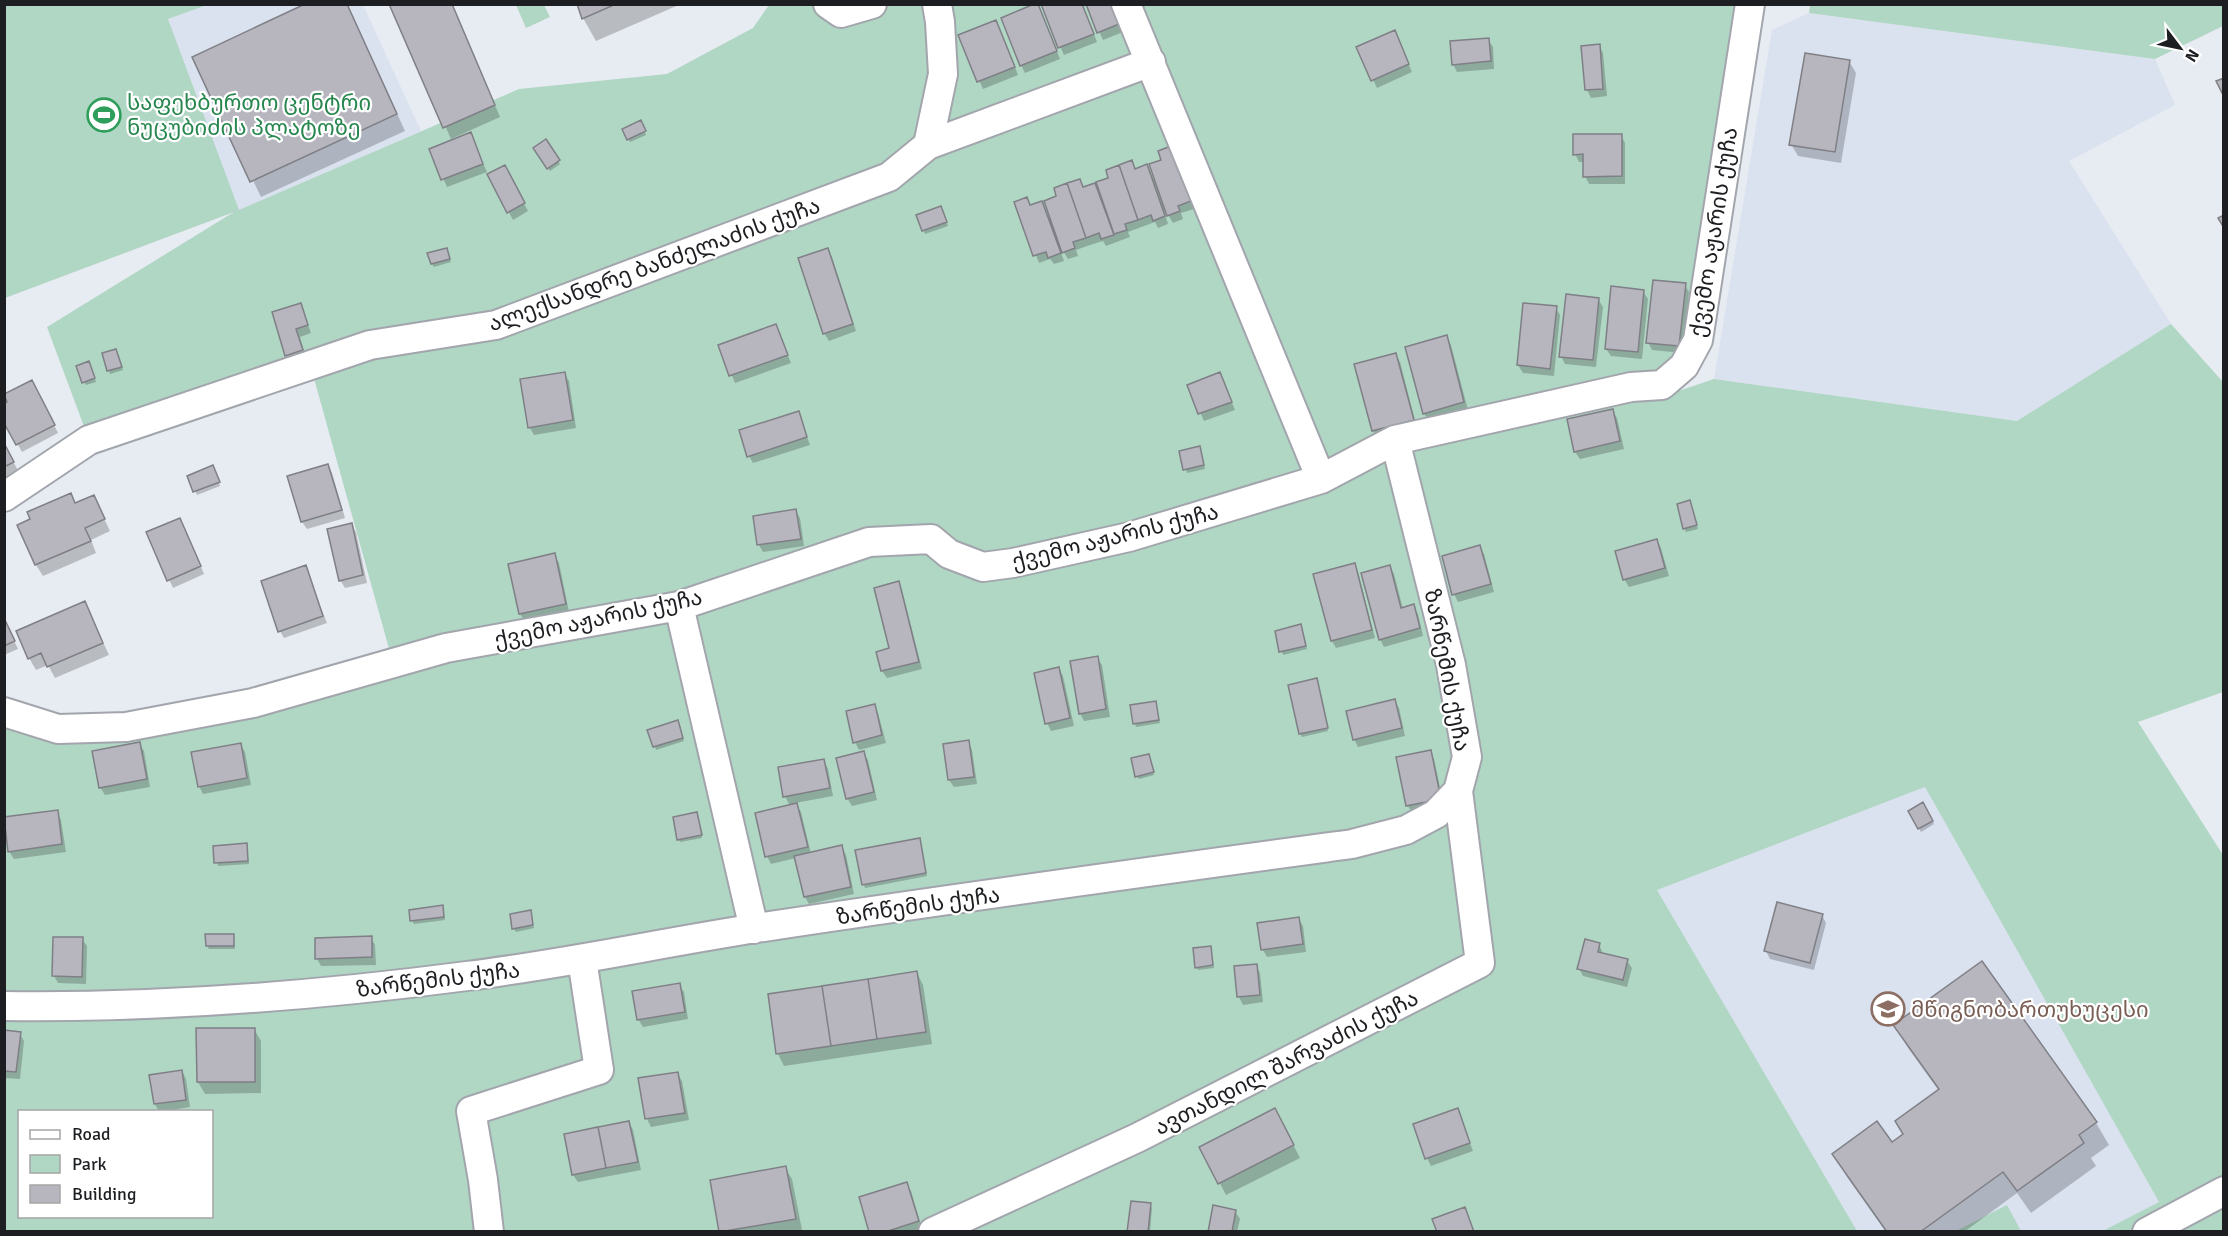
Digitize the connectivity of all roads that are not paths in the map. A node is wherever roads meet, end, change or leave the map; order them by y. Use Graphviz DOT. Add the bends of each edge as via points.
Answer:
graph roads {
  1 [pos="828,4"];
  2 [pos="872,4"];
  3 [pos="937,4"];
  4 [pos="1126,4"];
  5 [pos="1750,4"];
  6 [pos="1151,62"];
  7 [pos="928,145"];
  8 [pos="1395,440"];
  9 [pos="1321,479"];
  10 [pos="4,497"];
  11 [pos="679,606"];
  12 [pos="4,712"];
  13 [pos="1458,791"];
  14 [pos="754,929"];
  15 [pos="582,959"];
  16 [pos="4,1006"];
  17 [pos="2223,1191"];
  18 [pos="489,1232"];
  19 [pos="933,1232"];
  20 [pos="2147,1232"];
  1 -- 2 [label="street" via="841,13"];
  3 -- 7 [label="street" via="943,74"];
  4 -- 6 [label="street"];
  5 -- 8 [label="street, ქვემო აჟარის ქუჩა" via="1698,340 1684,366 1662,385 1631,387"];
  6 -- 7 [label="street, ალექსანდრე ბანძელაძის ქუჩა"];
  6 -- 9 [label="street"];
  7 -- 10 [label="street, ალექსანდრე ბანძელაძის ქუჩა" via="888,177 496,325 370,345 89,440"];
  8 -- 9 [label="street, ქვემო აჟარის ქუჩა"];
  8 -- 13 [label="street, ზარწემის ქუჩა" via="1451,664 1467,758"];
  9 -- 11 [label="street, ქვემო აჟარის ქუჩა" via="1129,537 1013,563 983,567 949,554 931,538 869,542"];
  11 -- 12 [label="street, ქვემო აჟარის ქუჩა" via="446,648 253,703 126,727 58,729"];
  11 -- 14 [label="street"];
  13 -- 14 [label="street, ზარწემის ქუჩა" via="1436,814 1406,830 1352,844"];
  13 -- 19 [label="street, ავთანდილ შარვაძის ქუჩა" via="1480,963 1137,1138"];
  14 -- 15 [label="street, ზარწემის ქუჩა"];
  15 -- 16 [label="street, ზარწემის ქუჩა" via="322,993 126,1006"];
  15 -- 18 [label="street" via="599,1070 471,1111"];
  17 -- 20 [label="street"];
}
